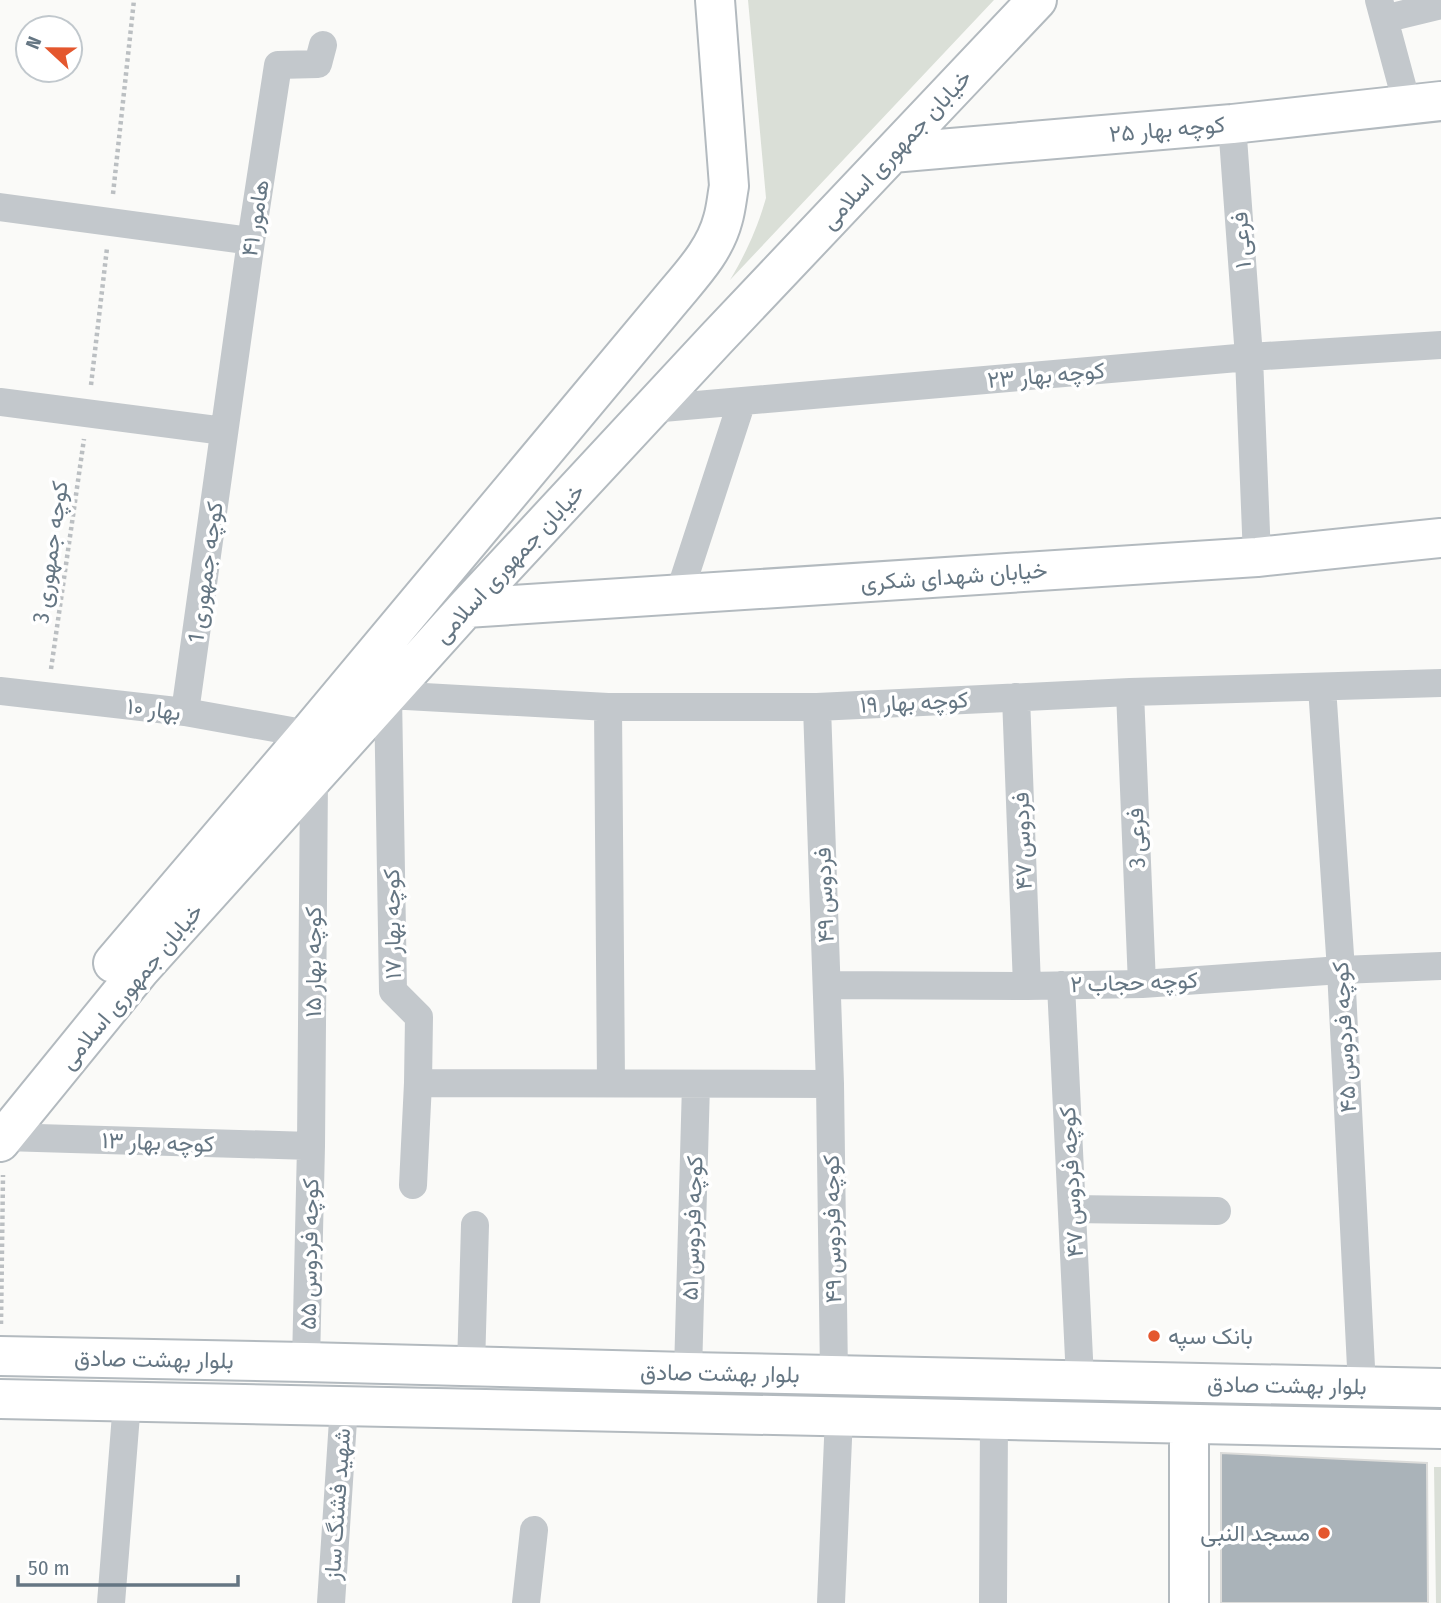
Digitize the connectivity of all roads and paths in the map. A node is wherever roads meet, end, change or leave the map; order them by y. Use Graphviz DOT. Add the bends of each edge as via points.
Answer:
graph roads {
  1 [pos="715,0"];
  2 [pos="1037,0"];
  3 [pos="1441,5"];
  4 [pos="1382,10"];
  5 [pos="323,45"];
  6 [pos="1424,102"];
  7 [pos="1232,124"];
  8 [pos="892,153"];
  9 [pos="0,207"];
  10 [pos="251,241"];
  11 [pos="673,297"];
  12 [pos="716,339"];
  13 [pos="1441,345"];
  14 [pos="1249,357"];
  15 [pos="741,401"];
  16 [pos="0,402"];
  17 [pos="651,409"];
  18 [pos="88,412"];
  19 [pos="224,431"];
  20 [pos="1441,538"];
  21 [pos="1257,557"];
  22 [pos="679,594"];
  23 [pos="466,608"];
  24 [pos="1441,684"];
  25 [pos="1322,687"];
  26 [pos="0,691"];
  27 [pos="1130,692"];
  28 [pos="388,695"];
  29 [pos="47,697"];
  30 [pos="1016,697"];
  31 [pos="608,707"];
  32 [pos="817,707"];
  33 [pos="185,712"];
  34 [pos="308,734"];
  35 [pos="314,778"];
  36 [pos="1441,966"];
  37 [pos="1341,970"];
  38 [pos="1142,984"];
  39 [pos="827,985"];
  40 [pos="1061,985"];
  41 [pos="1027,986"];
  42 [pos="418,1083"];
  43 [pos="611,1083"];
  44 [pos="696,1084"];
  45 [pos="830,1084"];
  46 [pos="0,1100"];
  47 [pos="2,1140"];
  48 [pos="311,1146"];
  49 [pos="413,1185"];
  50 [pos="1072,1209"];
  51 [pos="1217,1210"];
  52 [pos="475,1225"];
  53 [pos="1,1356"];
  54 [pos="306,1362"];
  55 [pos="471,1367"];
  56 [pos="688,1372"];
  57 [pos="834,1375"];
  58 [pos="1080,1379"];
  59 [pos="1362,1387"];
  60 [pos="1441,1388"];
  61 [pos="0,1399"];
  62 [pos="127,1402"];
  63 [pos="344,1405"];
  64 [pos="839,1416"];
  65 [pos="994,1419"];
  66 [pos="1189,1424"];
  67 [pos="1441,1429"];
  68 [pos="534,1530"];
  69 [pos="111,1603"];
  70 [pos="331,1603"];
  71 [pos="526,1603"];
  72 [pos="831,1603"];
  73 [pos="993,1603"];
  74 [pos="1189,1603"];
  1 -- 11 [label="street, خیابان جمهوری اسلامی" via="729,186 719,232"];
  2 -- 8 [label="street, خیابان جمهوری اسلامی"];
  3 -- 4 [label="street"];
  4 -- 6 [label="street"];
  5 -- 10 [label="street, هامور ۴۱" via="318,64 278,65"];
  6 -- 7 [label="street, کوچه بهار ۲۵"];
  7 -- 8 [label="street, کوچه بهار ۲۵"];
  7 -- 14 [label="street, فرعی ۱"];
  8 -- 12 [label="street, خیابان جمهوری اسلامی"];
  9 -- 10 [label="street"];
  10 -- 19 [label="street, هامور ۴۱"];
  11 -- 12 [label="street"];
  11 -- 34 [label="street, خیابان جمهوری اسلامی"];
  12 -- 17 [label="street, خیابان جمهوری اسلامی"];
  13 -- 14 [label="street, کوچه بهار ۲۳"];
  14 -- 15 [label="street, کوچه بهار ۲۳"];
  14 -- 21 [label="street, فرعی ۱"];
  15 -- 17 [label="street, کوچه بهار ۲۳"];
  15 -- 22 [label="street"];
  16 -- 18 [label="street"];
  17 -- 23 [label="street, خیابان جمهوری اسلامی"];
  18 -- 19 [label="street"];
  18 -- 29 [label="path, کوچه جمهوری 3"];
  19 -- 33 [label="street, کوچه جمهوری 1"];
  20 -- 21 [label="street, خیابان شهدای شکری"];
  21 -- 22 [label="street, خیابان شهدای شکری"];
  22 -- 23 [label="street, خیابان شهدای شکری"];
  23 -- 28 [label="street, خیابان جمهوری اسلامی"];
  24 -- 25 [label="street, کوچه بهار ۱۹"];
  25 -- 27 [label="street, کوچه بهار ۱۹"];
  25 -- 37 [label="street, کوچه فردوس ۴۵"];
  26 -- 29 [label="street, بهار ۱۰"];
  27 -- 30 [label="street, کوچه بهار ۱۹"];
  27 -- 38 [label="street, فرعی 3"];
  28 -- 31 [label="street, کوچه بهار ۱۹"];
  28 -- 35 [label="street, خیابان جمهوری اسلامی"];
  28 -- 42 [label="street, کوچه بهار ۱۷" via="393,990 419,1017"];
  29 -- 33 [label="street, بهار ۱۰"];
  30 -- 32 [label="street, کوچه بهار ۱۹"];
  30 -- 41 [label="street, فردوس ۴۷"];
  31 -- 32 [label="street, کوچه بهار ۱۹"];
  31 -- 43 [label="street"];
  32 -- 39 [label="street, فردوس ۴۹"];
  33 -- 34 [label="street, بهار ۱۰"];
  34 -- 46 [label="street, خیابان جمهوری اسلامی"];
  35 -- 47 [label="street, خیابان جمهوری اسلامی" via="141,970"];
  35 -- 48 [label="street, کوچه بهار ۱۵"];
  36 -- 37 [label="street, کوچه حجاب ۲"];
  37 -- 38 [label="street, کوچه حجاب ۲"];
  37 -- 59 [label="street, کوچه فردوس ۴۵"];
  38 -- 40 [label="street, کوچه حجاب ۲"];
  39 -- 41 [label="street, کوچه حجاب ۲"];
  39 -- 45 [label="street, فردوس ۴۹"];
  40 -- 41 [label="street, کوچه حجاب ۲"];
  40 -- 50 [label="street, کوچه فردوس ۴۷"];
  42 -- 43 [label="street"];
  42 -- 49 [label="street, کوچه بهار ۱۷"];
  43 -- 44 [label="street"];
  44 -- 45 [label="street"];
  44 -- 56 [label="street, کوچه فردوس ۵۱"];
  45 -- 57 [label="street, کوچه فردوس ۴۹"];
  47 -- 48 [label="street, کوچه بهار ۱۳"];
  47 -- 53 [label="path"];
  48 -- 54 [label="street, کوچه فردوس ۵۵"];
  50 -- 51 [label="street"];
  50 -- 58 [label="street, کوچه فردوس ۴۷"];
  52 -- 55 [label="street"];
  53 -- 54 [label="street, بلوار بهشت صادق"];
  54 -- 55 [label="street, بلوار بهشت صادق"];
  55 -- 56 [label="street, بلوار بهشت صادق"];
  56 -- 57 [label="street, بلوار بهشت صادق"];
  57 -- 58 [label="street, بلوار بهشت صادق"];
  58 -- 59 [label="street, بلوار بهشت صادق"];
  59 -- 60 [label="street, بلوار بهشت صادق"];
  61 -- 62 [label="street, بلوار بهشت صادق"];
  62 -- 63 [label="street, بلوار بهشت صادق"];
  62 -- 69 [label="street"];
  63 -- 64 [label="street, بلوار بهشت صادق"];
  63 -- 70 [label="street, شهید فشنگ ساز"];
  64 -- 65 [label="street, بلوار بهشت صادق"];
  64 -- 72 [label="street"];
  65 -- 66 [label="street, بلوار بهشت صادق"];
  65 -- 73 [label="street"];
  66 -- 67 [label="street, بلوار بهشت صادق"];
  66 -- 74 [label="street"];
  68 -- 71 [label="street"];
}
